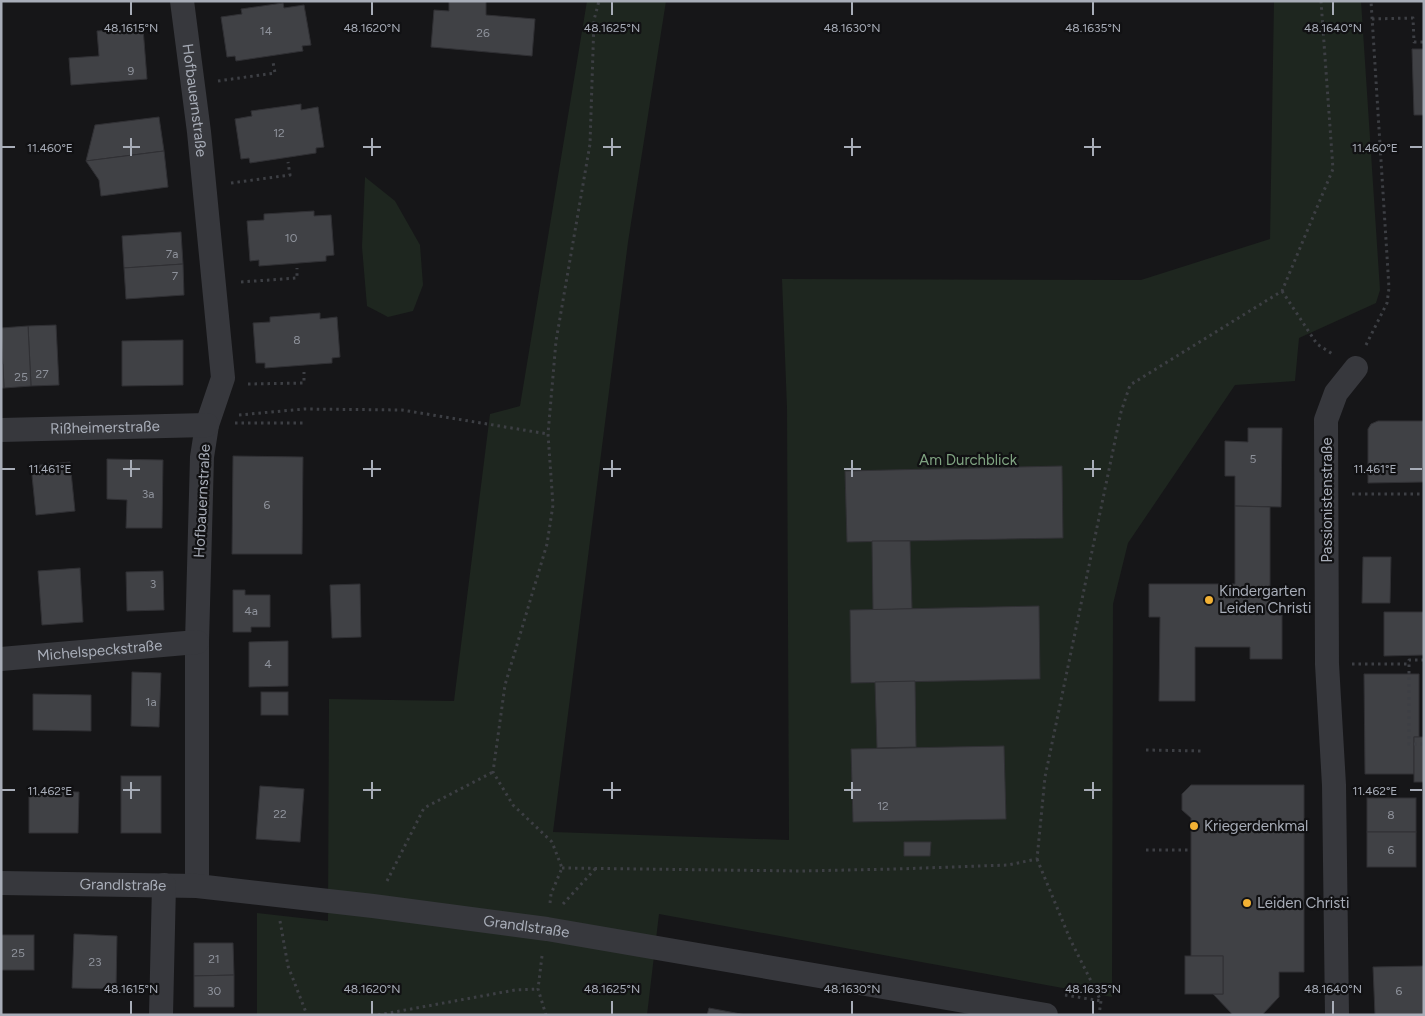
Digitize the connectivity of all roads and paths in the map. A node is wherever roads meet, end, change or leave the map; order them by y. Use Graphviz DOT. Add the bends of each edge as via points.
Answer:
graph roads {
  1 [pos="182,1"];
  2 [pos="599,1"];
  3 [pos="1321,1"];
  4 [pos="1371,1"];
  5 [pos="1372,19"];
  6 [pos="1424,42"];
  7 [pos="273,62"];
  8 [pos="213,81"];
  9 [pos="288,162"];
  10 [pos="226,184"];
  11 [pos="297,268"];
  12 [pos="233,283"];
  13 [pos="1282,291"];
  14 [pos="1356,368"];
  15 [pos="304,372"];
  16 [pos="240,384"];
  17 [pos="215,423"];
  18 [pos="305,423"];
  19 [pos="1,430"];
  20 [pos="548,434"];
  21 [pos="1326,494"];
  22 [pos="1424,494"];
  23 [pos="197,642"];
  24 [pos="1,659"];
  25 [pos="1424,660"];
  26 [pos="1327,664"];
  27 [pos="1409,664"];
  28 [pos="1424,744"];
  29 [pos="1146,750"];
  30 [pos="1201,751"];
  31 [pos="493,772"];
  32 [pos="1146,850"];
  33 [pos="1191,850"];
  34 [pos="1037,859"];
  35 [pos="562,868"];
  36 [pos="597,868"];
  37 [pos="387,881"];
  38 [pos="1,883"];
  39 [pos="164,885"];
  40 [pos="197,886"];
  41 [pos="275,895"];
  42 [pos="562,904"];
  43 [pos="547,928"];
  44 [pos="538,989"];
  45 [pos="161,1015"];
  46 [pos="307,1015"];
  47 [pos="378,1015"];
  48 [pos="546,1015"];
  49 [pos="1046,1015"];
  50 [pos="1099,1015"];
  51 [pos="1337,1015"];
  1 -- 17 [label="street, Hofbauernstraße" via="199,132 223,378"];
  2 -- 20 [label="path" via="594,20 590,144 556,341"];
  3 -- 13 [label="path" via="1333,169"];
  4 -- 5 [label="path"];
  5 -- 6 [label="path" via="1413,18 1414,42"];
  5 -- 14 [label="path" via="1389,288 1387,304"];
  7 -- 8 [label="path" via="275,73"];
  9 -- 10 [label="path" via="290,175"];
  11 -- 12 [label="path" via="297,278"];
  13 -- 14 [label="path" via="1317,344"];
  13 -- 34 [label="path" via="1130,386 1121,412 1045,777"];
  14 -- 21 [label="street, Passionistenstraße" via="1336,392 1326,420"];
  15 -- 16 [label="path" via="304,383"];
  17 -- 18 [label="path"];
  17 -- 19 [label="street, Rißheimerstraße"];
  17 -- 20 [label="path" via="240,415 304,409 402,410"];
  17 -- 23 [label="street, Hofbauernstraße" via="202,456"];
  20 -- 31 [label="path" via="553,505 547,544 505,686"];
  21 -- 22 [label="path"];
  21 -- 26 [label="street, Passionistenstraße"];
  23 -- 24 [label="street, Michelspeckstraße"];
  23 -- 40 [label="street, Hofbauernstraße"];
  25 -- 27 [label="path" via="1409,660"];
  26 -- 27 [label="path"];
  26 -- 51 [label="street, Passionistenstraße" via="1334,785"];
  27 -- 28 [label="path" via="1409,744"];
  29 -- 30 [label="path"];
  31 -- 35 [label="path" via="513,805 552,842"];
  31 -- 37 [label="path" via="424,808"];
  32 -- 33 [label="path"];
  34 -- 36 [label="path" via="1008,866 800,871"];
  34 -- 50 [label="path" via="1070,940 1101,1002"];
  35 -- 36 [label="path"];
  35 -- 43 [label="path" via="552,894"];
  36 -- 42 [label="path"];
  38 -- 39 [label="street, Grandlstraße"];
  39 -- 40 [label="street, Grandlstraße"];
  39 -- 45 [label="street"];
  40 -- 41 [label="street, Grandlstraße"];
  41 -- 43 [label="street, Grandlstraße"];
  41 -- 46 [label="path" via="288,966"];
  43 -- 44 [label="path"];
  43 -- 49 [label="street, Grandlstraße"];
  44 -- 47 [label="path" via="516,990"];
  44 -- 48 [label="path"];
}
